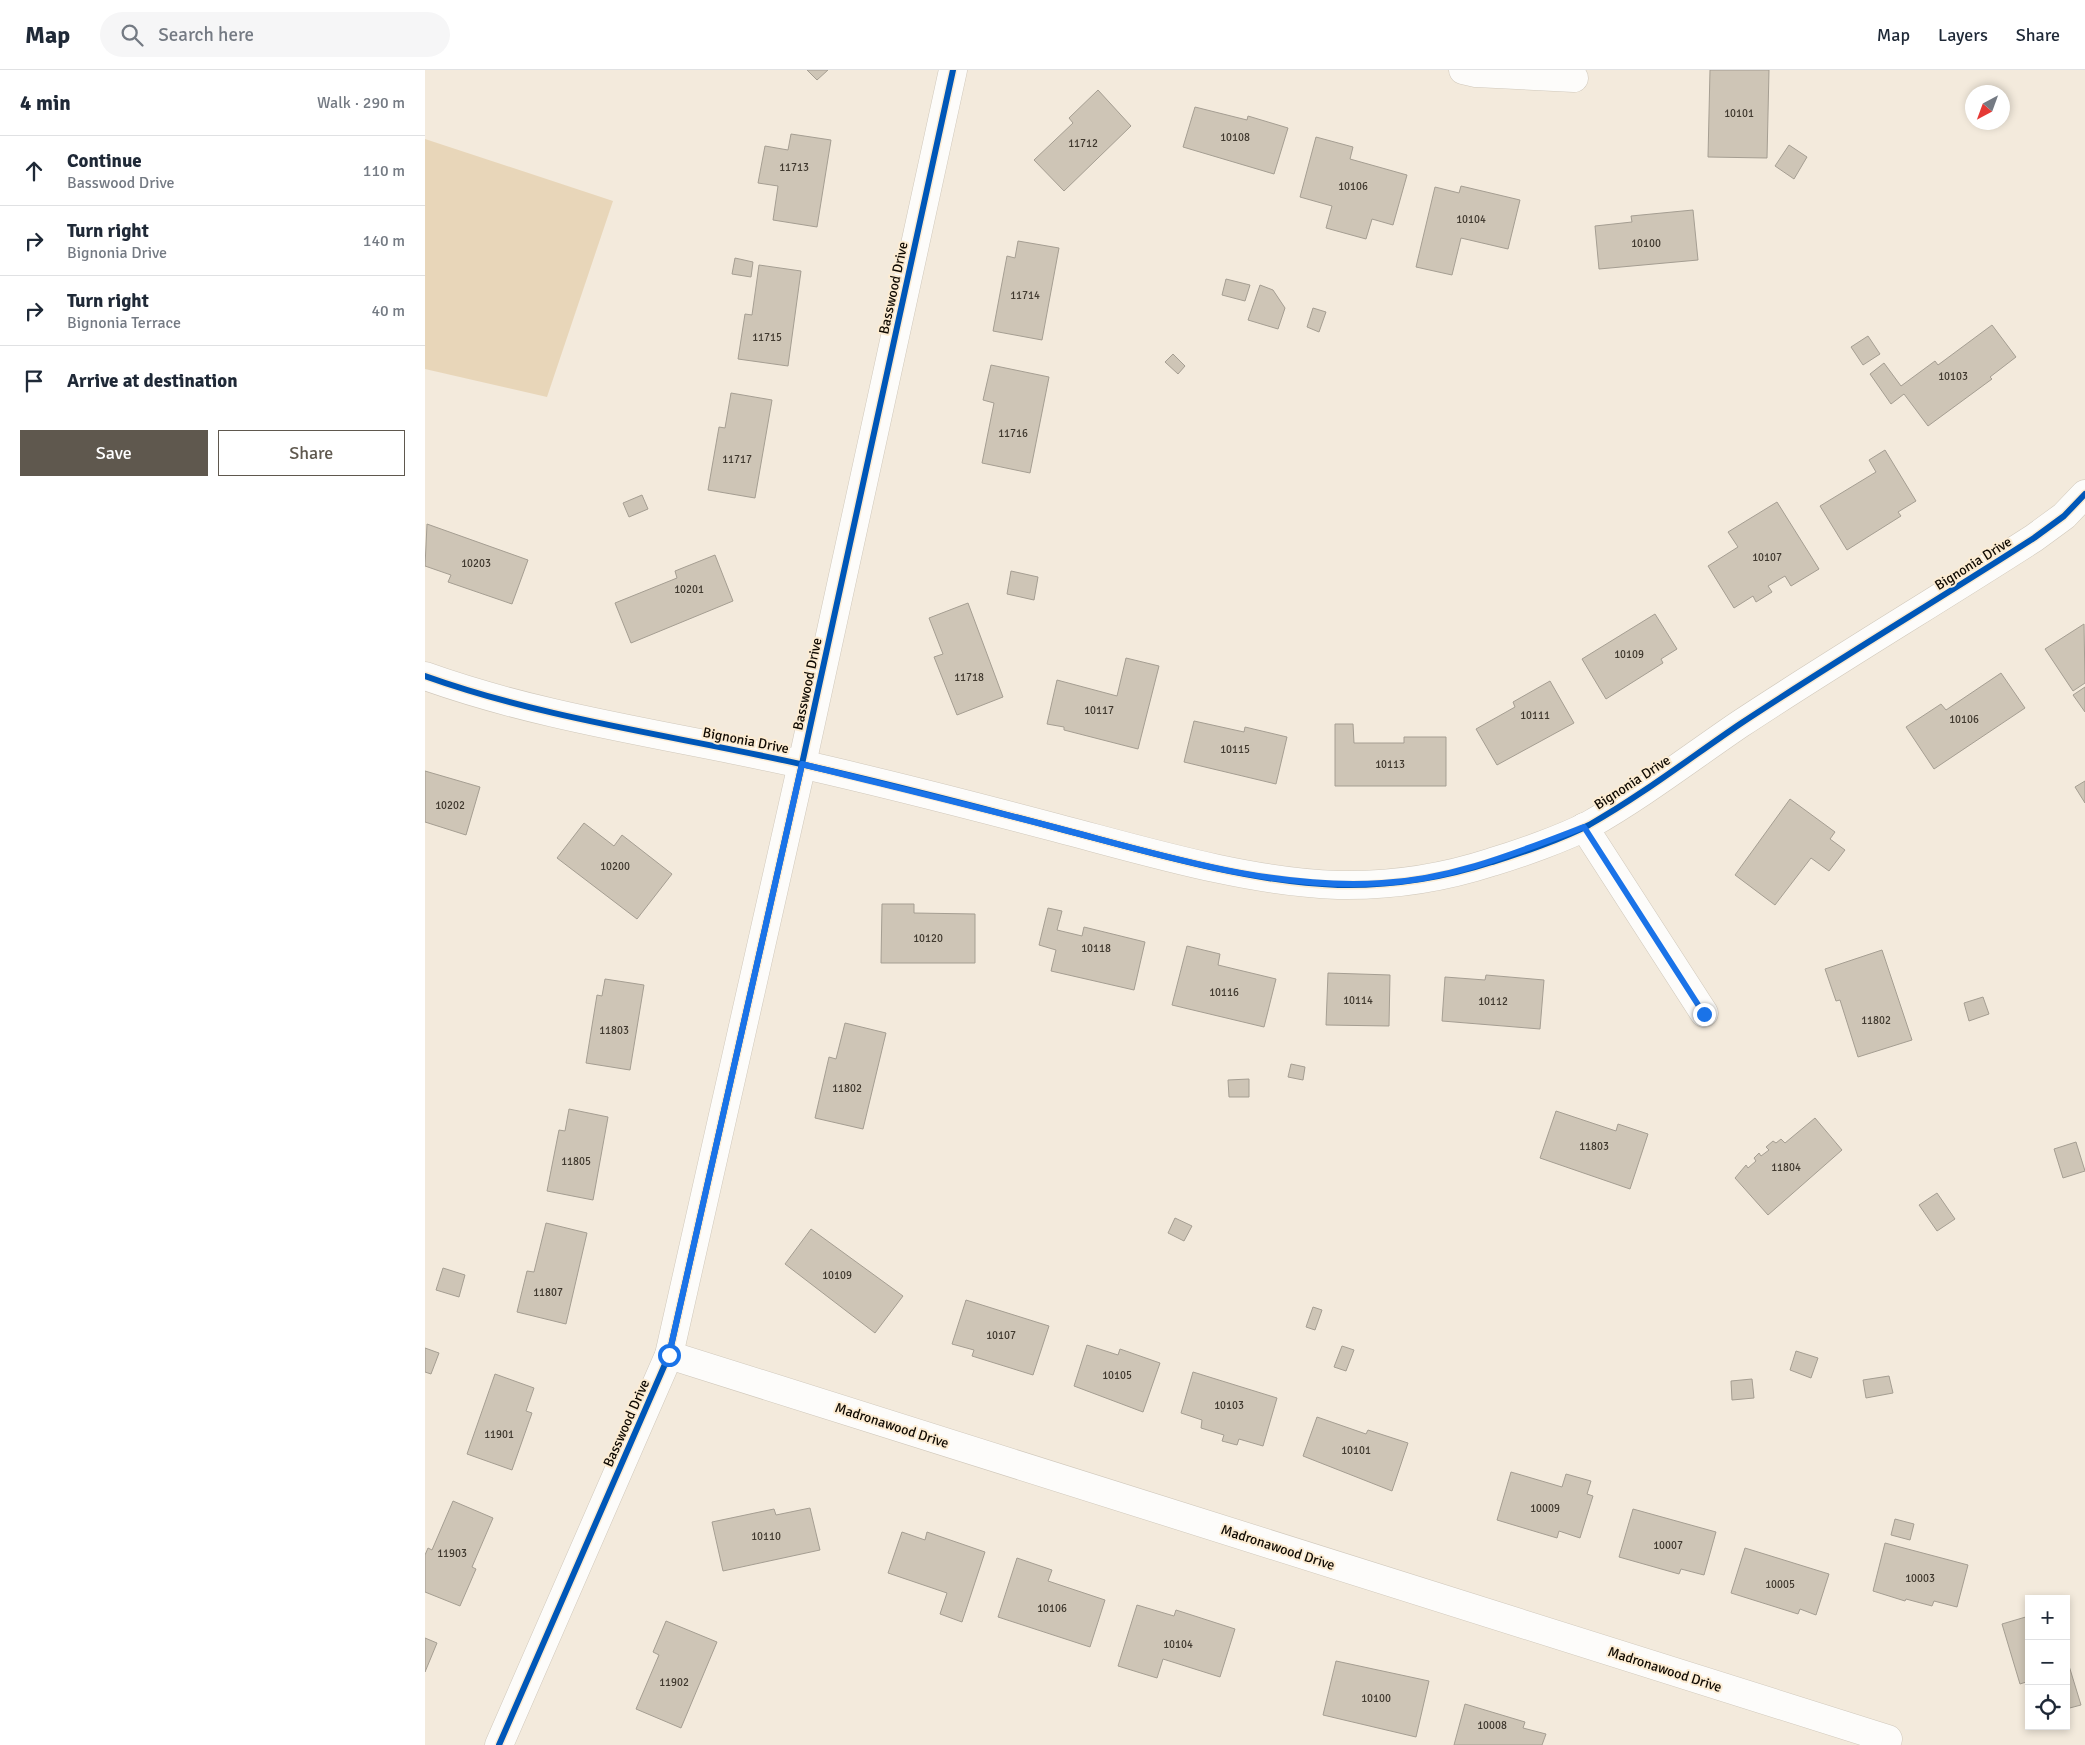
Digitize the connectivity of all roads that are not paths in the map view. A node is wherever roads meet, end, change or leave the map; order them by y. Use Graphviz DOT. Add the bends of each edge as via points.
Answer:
graph roads {
  1 [pos="953,70"];
  2 [pos="1463,70"];
  3 [pos="1574,78"];
  4 [pos="2085,494"];
  5 [pos="425,676"];
  6 [pos="802,764"];
  7 [pos="1584,827"];
  8 [pos="1704,1014"];
  9 [pos="669,1355"];
  10 [pos="1888,1739"];
  11 [pos="499,1745"];
  1 -- 6 [label="street, Basswood Drive"];
  2 -- 3 [label="street"];
  4 -- 7 [label="street, Bignonia Drive" via="2065,516 2034,538 1740,724 1650,788"];
  5 -- 6 [label="street, Bignonia Drive" via="541,709"];
  6 -- 7 [label="street, Bignonia Drive" via="1132,848 1260,877 1337,885 1430,878 1492,862"];
  6 -- 9 [label="street, Basswood Drive"];
  7 -- 8 [label="street"];
  9 -- 10 [label="street, Madronawood Drive"];
  9 -- 11 [label="street, Basswood Drive"];
}
